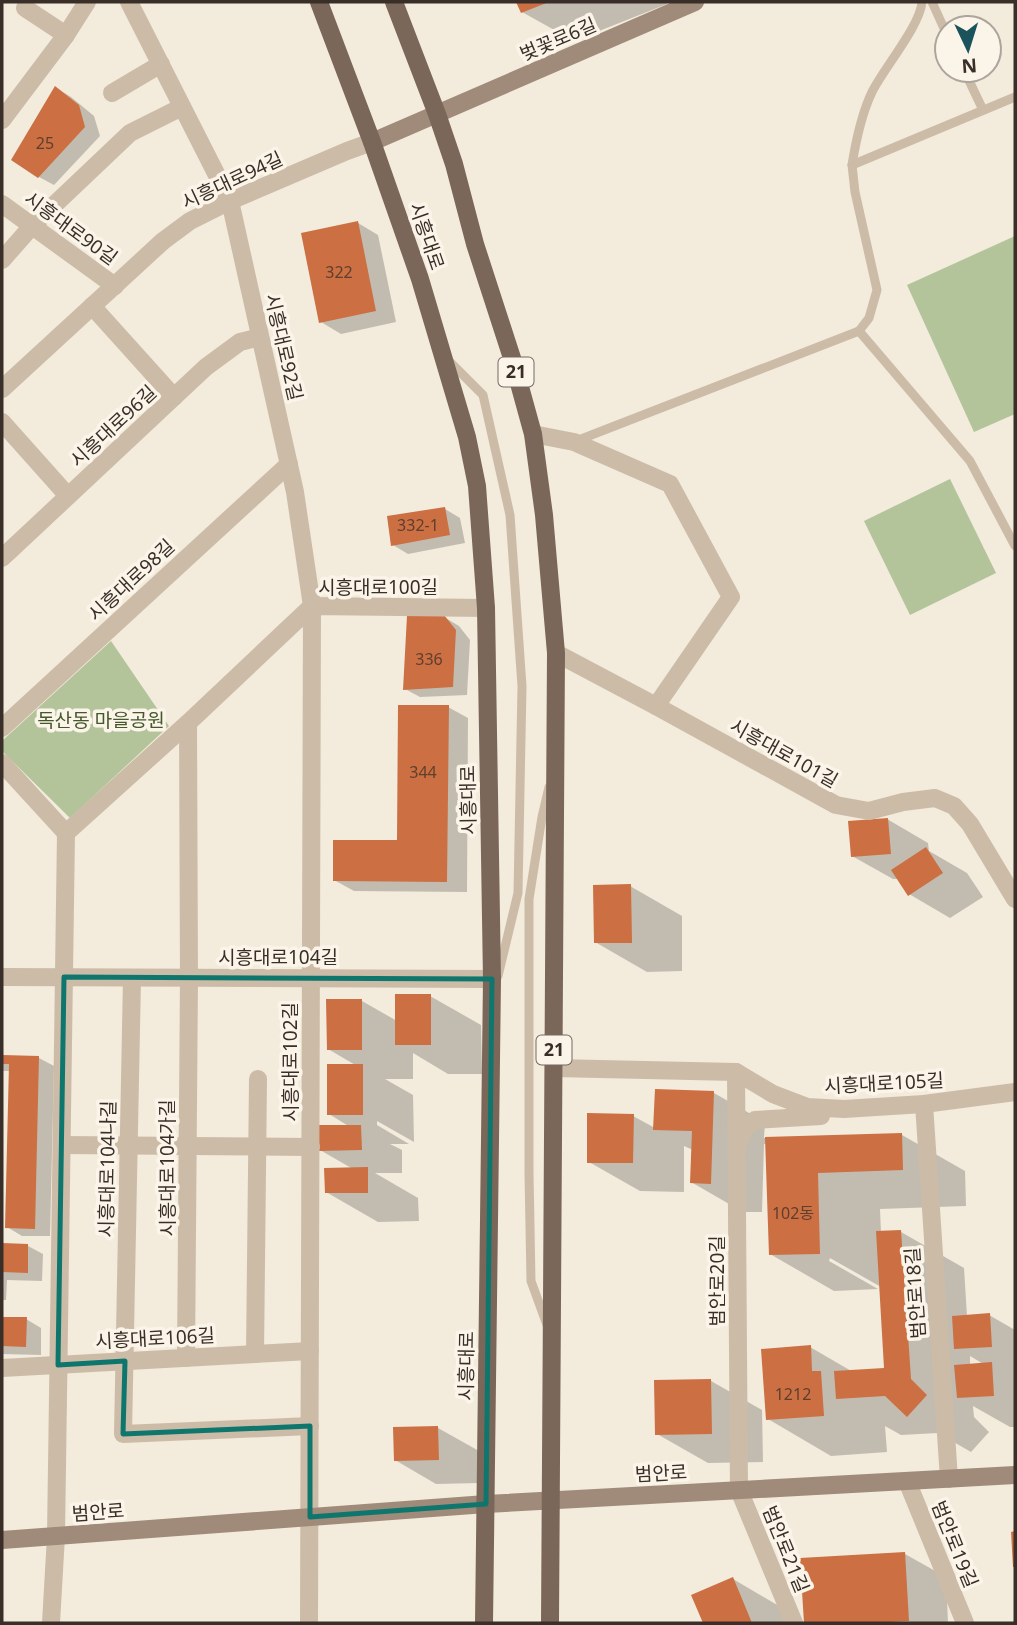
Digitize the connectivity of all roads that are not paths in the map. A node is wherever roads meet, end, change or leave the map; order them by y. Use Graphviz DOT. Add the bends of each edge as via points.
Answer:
graph roads {
  1 [pos="87,2"];
  2 [pos="129,2"];
  3 [pos="319,2"];
  4 [pos="394,2"];
  5 [pos="695,2"];
  6 [pos="922,2"];
  7 [pos="25,8"];
  8 [pos="66,35"];
  9 [pos="161,64"];
  10 [pos="970,84"];
  11 [pos="112,93"];
  12 [pos="1015,97"];
  13 [pos="182,107"];
  14 [pos="982,110"];
  15 [pos="437,114"];
  16 [pos="2,120"];
  17 [pos="372,142"];
  18 [pos="852,165"];
  19 [pos="230,201"];
  20 [pos="2,204"];
  21 [pos="32,226"];
  22 [pos="2,260"];
  23 [pos="115,285"];
  24 [pos="92,306"];
  25 [pos="859,331"];
  26 [pos="260,337"];
  27 [pos="441,354"];
  28 [pos="2,389"];
  29 [pos="174,397"];
  30 [pos="2,422"];
  31 [pos="533,434"];
  32 [pos="574,442"];
  33 [pos="289,464"];
  34 [pos="68,496"];
  35 [pos="1015,546"];
  36 [pos="5,549"];
  37 [pos="312,606"];
  38 [pos="486,608"];
  39 [pos="556,653"];
  40 [pos="656,706"];
  41 [pos="188,723"];
  42 [pos="2,727"];
  43 [pos="555,759"];
  44 [pos="2,763"];
  45 [pos="66,833"];
  46 [pos="1015,899"];
  47 [pos="2,977"];
  48 [pos="64,977"];
  49 [pos="131,978"];
  50 [pos="189,978"];
  51 [pos="311,979"];
  52 [pos="492,979"];
  53 [pos="491,1004"];
  54 [pos="554,1068"];
  55 [pos="736,1072"];
  56 [pos="258,1079"];
  57 [pos="1015,1092"];
  58 [pos="924,1104"];
  59 [pos="844,1109"];
  60 [pos="737,1144"];
  61 [pos="62,1145"];
  62 [pos="128,1146"];
  63 [pos="188,1146"];
  64 [pos="257,1147"];
  65 [pos="311,1147"];
  66 [pos="552,1340"];
  67 [pos="310,1351"];
  68 [pos="255,1354"];
  69 [pos="187,1358"];
  70 [pos="125,1361"];
  71 [pos="58,1364"];
  72 [pos="2,1368"];
  73 [pos="310,1426"];
  74 [pos="1015,1475"];
  75 [pos="948,1479"];
  76 [pos="907,1481"];
  77 [pos="739,1490"];
  78 [pos="551,1500"];
  79 [pos="485,1504"];
  80 [pos="310,1517"];
  81 [pos="56,1536"];
  82 [pos="2,1540"];
  83 [pos="51,1623"];
  84 [pos="309,1623"];
  85 [pos="484,1623"];
  86 [pos="550,1623"];
  87 [pos="794,1623"];
  88 [pos="965,1623"];
  1 -- 8 [label="street"];
  2 -- 9 [label="street, 시흥대로92길"];
  3 -- 17 [label="main road, 시흥대로"];
  4 -- 15 [label="main road, 21"];
  5 -- 15 [label="main road, 벚꽃로6길"];
  6 -- 18 [label="lane" via="862,117"];
  7 -- 8 [label="street"];
  8 -- 16 [label="street"];
  9 -- 11 [label="street"];
  9 -- 13 [label="street, 시흥대로92길"];
  10 -- 14 [label="lane"];
  12 -- 14 [label="lane"];
  13 -- 19 [label="street, 시흥대로92길"];
  13 -- 21 [label="street" via="130,133"];
  14 -- 18 [label="lane"];
  15 -- 17 [label="main road, 벚꽃로6길"];
  15 -- 31 [label="main road, 21"];
  17 -- 19 [label="street, 시흥대로94길"];
  17 -- 27 [label="main road, 시흥대로"];
  18 -- 25 [label="lane" via="877,290 869,317"];
  19 -- 23 [label="street, 시흥대로94길" via="190,221"];
  19 -- 26 [label="street, 시흥대로92길"];
  20 -- 21 [label="street, 시흥대로90길"];
  21 -- 22 [label="street"];
  21 -- 23 [label="street, 시흥대로90길"];
  23 -- 24 [label="street, 시흥대로94길"];
  24 -- 28 [label="street, 시흥대로94길"];
  24 -- 29 [label="street"];
  25 -- 32 [label="lane"];
  25 -- 35 [label="lane" via="970,461"];
  26 -- 29 [label="street, 시흥대로96길" via="240,342"];
  26 -- 33 [label="street, 시흥대로92길"];
  27 -- 38 [label="main road, 시흥대로" via="477,486"];
  27 -- 53 [label="lane" via="484,395 510,515 522,686 518,893"];
  29 -- 34 [label="street, 시흥대로96길"];
  30 -- 34 [label="street"];
  31 -- 32 [label="street"];
  31 -- 39 [label="main road, 21"];
  32 -- 40 [label="street" via="670,484 731,597"];
  33 -- 37 [label="street, 시흥대로92길"];
  33 -- 42 [label="street, 시흥대로98길"];
  34 -- 36 [label="street, 시흥대로96길"];
  37 -- 38 [label="street, 시흥대로100길"];
  37 -- 41 [label="street, 시흥대로100길"];
  37 -- 51 [label="street, 시흥대로102길"];
  38 -- 52 [label="main road, 시흥대로"];
  39 -- 40 [label="street, 시흥대로101길"];
  39 -- 43 [label="main road, 21"];
  40 -- 46 [label="street, 시흥대로101길" via="836,805 869,811 935,798 954,806 970,824"];
  41 -- 45 [label="street, 시흥대로100길"];
  41 -- 50 [label="street"];
  43 -- 54 [label="main road, 21"];
  43 -- 66 [label="lane" via="529,899 531,1281"];
  44 -- 45 [label="street"];
  45 -- 48 [label="street"];
  47 -- 48 [label="street, 시흥대로104길"];
  48 -- 49 [label="street, 시흥대로104길"];
  48 -- 61 [label="street"];
  49 -- 50 [label="street, 시흥대로104길"];
  49 -- 62 [label="street, 시흥대로104나길"];
  50 -- 51 [label="street, 시흥대로104길"];
  50 -- 63 [label="street, 시흥대로104가길"];
  51 -- 52 [label="street, 시흥대로104길"];
  51 -- 65 [label="street, 시흥대로102길"];
  52 -- 53 [label="main road, 시흥대로"];
  53 -- 79 [label="main road, 시흥대로"];
  54 -- 55 [label="street, 시흥대로105길"];
  54 -- 66 [label="main road, 21"];
  55 -- 59 [label="street, 시흥대로105길" via="807,1107"];
  55 -- 60 [label="street, 범안로20길"];
  56 -- 64 [label="street"];
  57 -- 58 [label="street, 시흥대로105길"];
  58 -- 59 [label="street, 시흥대로105길"];
  58 -- 75 [label="street, 범안로18길"];
  59 -- 60 [label="street" via="818,1117 755,1120"];
  60 -- 77 [label="street, 범안로20길"];
  61 -- 62 [label="street"];
  61 -- 71 [label="street"];
  62 -- 63 [label="street"];
  62 -- 70 [label="street, 시흥대로104나길"];
  63 -- 64 [label="street"];
  63 -- 69 [label="street, 시흥대로104가길"];
  64 -- 65 [label="street"];
  64 -- 68 [label="street"];
  65 -- 67 [label="street, 시흥대로102길"];
  66 -- 78 [label="main road, 21"];
  67 -- 68 [label="street, 시흥대로106길"];
  67 -- 73 [label="street, 시흥대로102길"];
  68 -- 69 [label="street, 시흥대로106길"];
  69 -- 70 [label="street, 시흥대로106길"];
  70 -- 71 [label="street, 시흥대로106길"];
  70 -- 73 [label="street, 시흥대로104나길" via="123,1434"];
  71 -- 72 [label="street, 시흥대로106길"];
  71 -- 81 [label="street, 범안로"];
  73 -- 80 [label="street, 시흥대로102길"];
  74 -- 75 [label="main road, 범안로"];
  75 -- 76 [label="main road, 범안로"];
  76 -- 77 [label="main road, 범안로"];
  76 -- 88 [label="street, 범안로19길"];
  77 -- 78 [label="main road, 범안로"];
  77 -- 87 [label="street, 범안로21길"];
  78 -- 79 [label="main road, 범안로"];
  78 -- 86 [label="main road, 21"];
  79 -- 80 [label="main road, 범안로"];
  79 -- 85 [label="main road, 시흥대로"];
  80 -- 81 [label="main road, 범안로"];
  80 -- 84 [label="street"];
  81 -- 82 [label="main road, 범안로"];
  81 -- 83 [label="street, 범안로"];
}
